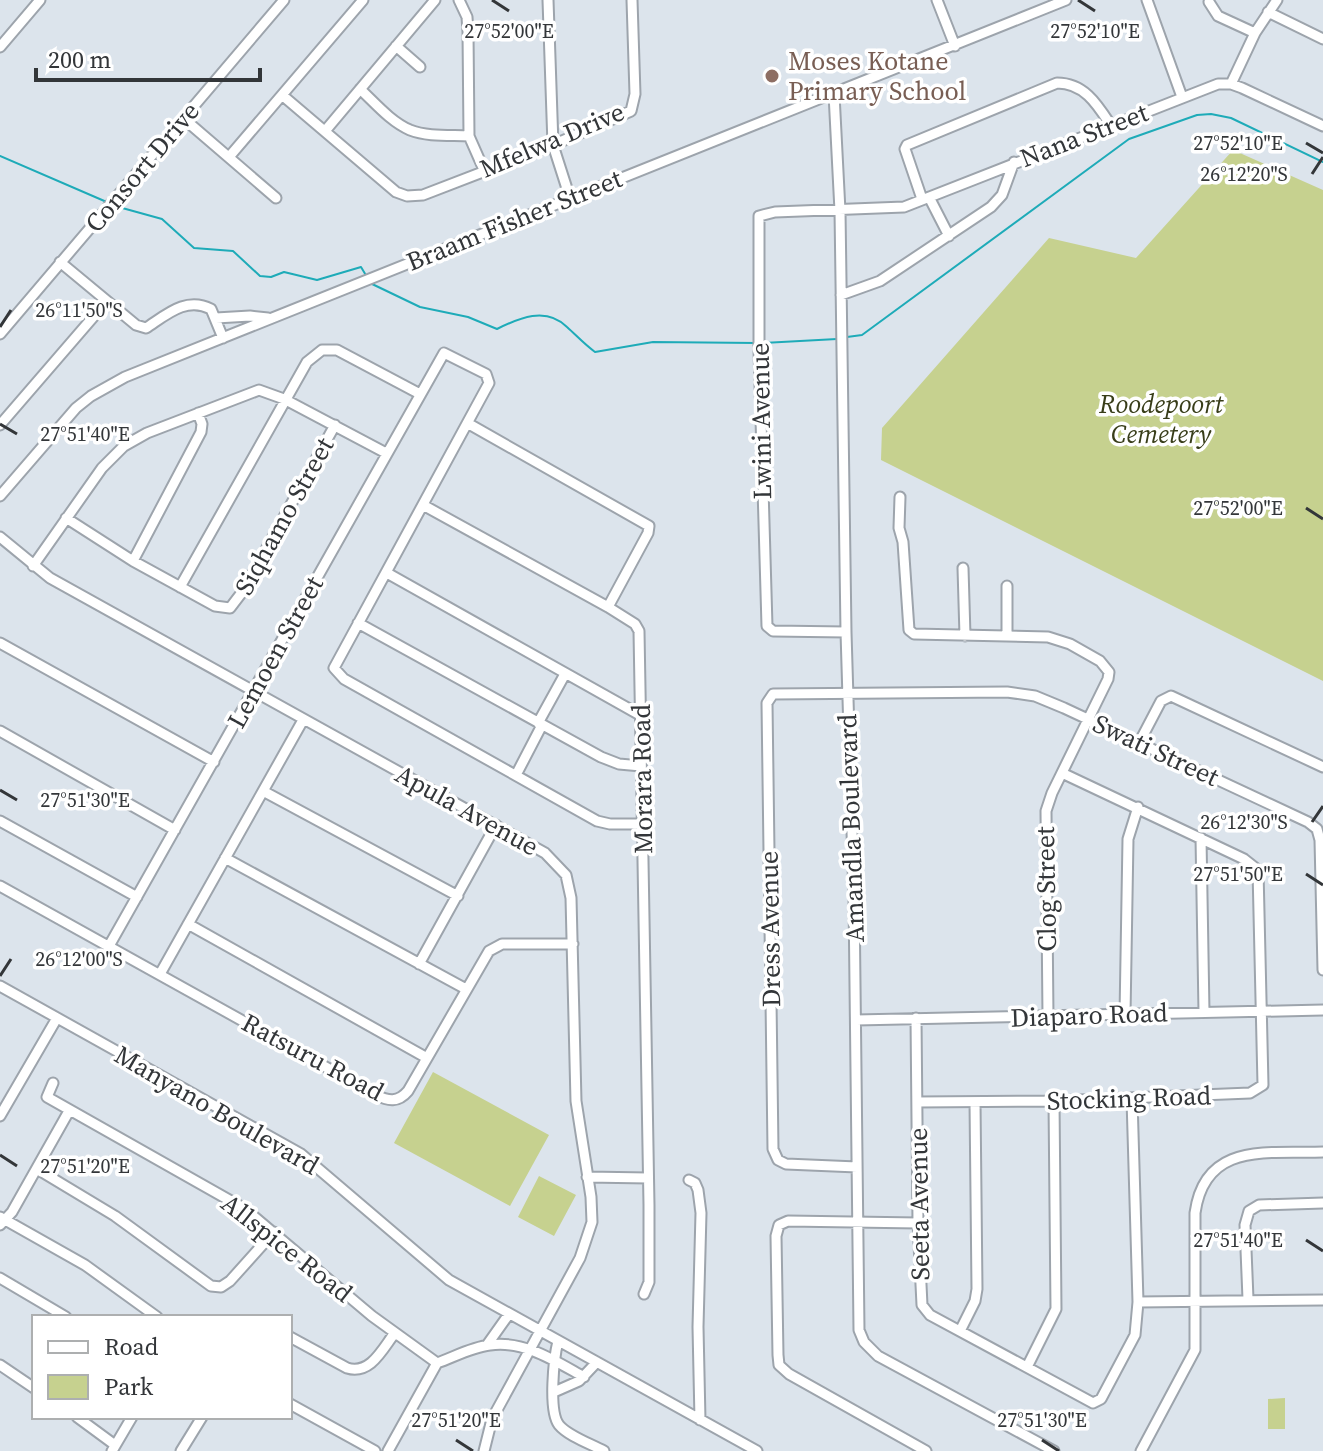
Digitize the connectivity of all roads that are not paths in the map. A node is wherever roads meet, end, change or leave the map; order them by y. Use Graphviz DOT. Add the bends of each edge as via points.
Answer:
graph roads {
  1 [pos="40,0"];
  2 [pos="284,0"];
  3 [pos="363,0"];
  4 [pos="435,0"];
  5 [pos="459,0"];
  6 [pos="548,0"];
  7 [pos="632,0"];
  8 [pos="937,0"];
  9 [pos="1066,0"];
  10 [pos="1147,0"];
  11 [pos="1277,0"];
  12 [pos="1209,2"];
  13 [pos="1268,12"];
  14 [pos="1255,33"];
  15 [pos="1323,39"];
  16 [pos="396,46"];
  17 [pos="955,46"];
  18 [pos="0,47"];
  19 [pos="420,67"];
  20 [pos="1231,84"];
  21 [pos="360,89"];
  22 [pos="834,94"];
  23 [pos="282,95"];
  24 [pos="1182,97"];
  25 [pos="183,118"];
  26 [pos="1110,124"];
  27 [pos="1323,126"];
  28 [pos="325,131"];
  29 [pos="469,136"];
  30 [pos="553,145"];
  31 [pos="229,157"];
  32 [pos="1014,162"];
  33 [pos="484,170"];
  34 [pos="276,198"];
  35 [pos="570,198"];
  36 [pos="926,198"];
  37 [pos="840,211"];
  38 [pos="949,236"];
  39 [pos="60,262"];
  40 [pos="841,295"];
  41 [pos="107,301"];
  42 [pos="216,318"];
  43 [pos="272,319"];
  44 [pos="0,334"];
  45 [pos="223,338"];
  46 [pos="420,394"];
  47 [pos="284,399"];
  48 [pos="198,413"];
  49 [pos="469,424"];
  50 [pos="0,425"];
  51 [pos="335,425"];
  52 [pos="386,453"];
  53 [pos="0,496"];
  54 [pos="900,497"];
  55 [pos="423,505"];
  56 [pos="66,518"];
  57 [pos="0,537"];
  58 [pos="133,561"];
  59 [pos="33,566"];
  60 [pos="963,568"];
  61 [pos="387,573"];
  62 [pos="1007,586"];
  63 [pos="180,587"];
  64 [pos="608,607"];
  65 [pos="358,623"];
  66 [pos="846,632"];
  67 [pos="1007,635"];
  68 [pos="965,636"];
  69 [pos="0,643"];
  70 [pos="565,674"];
  71 [pos="252,691"];
  72 [pos="847,694"];
  73 [pos="640,715"];
  74 [pos="1089,719"];
  75 [pos="303,720"];
  76 [pos="540,724"];
  77 [pos="0,731"];
  78 [pos="1139,743"];
  79 [pos="214,762"];
  80 [pos="641,766"];
  81 [pos="1323,767"];
  82 [pos="1062,773"];
  83 [pos="516,775"];
  84 [pos="263,791"];
  85 [pos="1138,807"];
  86 [pos="0,821"];
  87 [pos="644,824"];
  88 [pos="496,825"];
  89 [pos="175,830"];
  90 [pos="1201,838"];
  91 [pos="225,858"];
  92 [pos="0,886"];
  93 [pos="458,896"];
  94 [pos="137,897"];
  95 [pos="188,924"];
  96 [pos="573,944"];
  97 [pos="109,946"];
  98 [pos="419,964"];
  99 [pos="1323,970"];
  100 [pos="160,974"];
  101 [pos="0,986"];
  102 [pos="466,989"];
  103 [pos="1262,1010"];
  104 [pos="1323,1010"];
  105 [pos="1204,1012"];
  106 [pos="1125,1015"];
  107 [pos="1048,1017"];
  108 [pos="57,1018"];
  109 [pos="916,1018"];
  110 [pos="856,1020"];
  111 [pos="427,1058"];
  112 [pos="53,1083"];
  113 [pos="1132,1099"];
  114 [pos="1054,1101"];
  115 [pos="917,1102"];
  116 [pos="975,1102"];
  117 [pos="69,1111"];
  118 [pos="0,1116"];
  119 [pos="1323,1152"];
  120 [pos="857,1167"];
  121 [pos="37,1169"];
  122 [pos="587,1177"];
  123 [pos="648,1178"];
  124 [pos="689,1180"];
  125 [pos="1323,1203"];
  126 [pos="857,1220"];
  127 [pos="2,1221"];
  128 [pos="918,1223"];
  129 [pos="274,1232"];
  130 [pos="0,1278"];
  131 [pos="644,1294"];
  132 [pos="1248,1299"];
  133 [pos="1196,1300"];
  134 [pos="1323,1300"];
  135 [pos="1138,1302"];
  136 [pos="509,1314"];
  137 [pos="63,1315"];
  138 [pos="154,1315"];
  139 [pos="540,1331"];
  140 [pos="960,1331"];
  141 [pos="394,1334"];
  142 [pos="292,1338"];
  143 [pos="558,1341"];
  144 [pos="487,1345"];
  145 [pos="530,1350"];
  146 [pos="554,1361"];
  147 [pos="597,1362"];
  148 [pos="437,1363"];
  149 [pos="0,1365"];
  150 [pos="1027,1367"];
  151 [pos="584,1377"];
  152 [pos="32,1387"];
  153 [pos="554,1392"];
  154 [pos="292,1405"];
  155 [pos="79,1419"];
  156 [pos="131,1419"];
  157 [pos="201,1419"];
  158 [pos="700,1420"];
  159 [pos="587,1441"];
  160 [pos="113,1448"];
  161 [pos="181,1451"];
  162 [pos="375,1451"];
  163 [pos="388,1451"];
  164 [pos="484,1451"];
  165 [pos="581,1451"];
  166 [pos="604,1451"];
  167 [pos="757,1451"];
  168 [pos="926,1451"];
  169 [pos="1054,1451"];
  170 [pos="1141,1451"];
  1 -- 18 [label="street"];
  2 -- 25 [label="street, Consort Drive"];
  3 -- 23 [label="street"];
  4 -- 16 [label="street"];
  5 -- 29 [label="street" via="467,17"];
  6 -- 30 [label="street"];
  7 -- 30 [label="street, Mfelwa Drive" via="631,111"];
  8 -- 17 [label="street"];
  9 -- 17 [label="street, Braam Fisher Street"];
  10 -- 24 [label="street"];
  11 -- 13 [label="street"];
  12 -- 14 [label="street" via="1218,16"];
  13 -- 14 [label="street"];
  13 -- 15 [label="street"];
  14 -- 20 [label="street"];
  16 -- 19 [label="street"];
  16 -- 21 [label="street"];
  17 -- 22 [label="street, Braam Fisher Street"];
  20 -- 24 [label="street, Nana Street"];
  20 -- 27 [label="street"];
  21 -- 28 [label="street"];
  21 -- 29 [label="street" via="410,130"];
  22 -- 35 [label="street, Braam Fisher Street"];
  22 -- 37 [label="street, Amandla Boulevard"];
  23 -- 28 [label="street"];
  23 -- 31 [label="street"];
  24 -- 26 [label="street, Nana Street"];
  25 -- 31 [label="street"];
  25 -- 39 [label="street, Consort Drive"];
  26 -- 32 [label="street, Nana Street"];
  26 -- 36 [label="street" via="1090,96 1057,83 907,145"];
  28 -- 33 [label="street, Mfelwa Drive" via="396,192 417,196"];
  29 -- 33 [label="street"];
  30 -- 33 [label="street, Mfelwa Drive"];
  30 -- 35 [label="street"];
  31 -- 34 [label="street"];
  32 -- 36 [label="street, Nana Street"];
  32 -- 38 [label="street" via="996,203"];
  35 -- 43 [label="street, Braam Fisher Street"];
  36 -- 37 [label="street, Nana Street" via="899,208"];
  36 -- 38 [label="street"];
  37 -- 40 [label="street, Amandla Boulevard"];
  37 -- 66 [label="street, Lwini Avenue" via="759,216 759,350 767,626 777,632"];
  38 -- 40 [label="street" via="880,281"];
  39 -- 41 [label="street"];
  39 -- 44 [label="street, Consort Drive"];
  40 -- 66 [label="street, Amandla Boulevard"];
  41 -- 42 [label="street" via="141,327 191,304 211,309"];
  41 -- 50 [label="street"];
  42 -- 43 [label="street"];
  42 -- 45 [label="street"];
  43 -- 45 [label="street, Braam Fisher Street"];
  45 -- 53 [label="street, Braam Fisher Street" via="91,396"];
  46 -- 47 [label="street" via="332,349 307,362"];
  46 -- 49 [label="street, Lemoen Street" via="440,357 449,354 486,374 489,383"];
  46 -- 52 [label="street, Lemoen Street"];
  47 -- 48 [label="street" via="261,390"];
  47 -- 51 [label="street"];
  47 -- 63 [label="street"];
  48 -- 56 [label="street" via="124,446"];
  48 -- 58 [label="street" via="198,439"];
  49 -- 55 [label="street"];
  49 -- 64 [label="street" via="649,526"];
  51 -- 52 [label="street"];
  51 -- 63 [label="street, Siqhamo Street" via="234,605 220,608"];
  52 -- 71 [label="street, Lemoen Street"];
  54 -- 68 [label="street" via="909,630"];
  55 -- 61 [label="street"];
  55 -- 64 [label="street, Morara Road"];
  56 -- 58 [label="street, Siqhamo Street"];
  56 -- 59 [label="street"];
  57 -- 59 [label="street, Apula Avenue"];
  58 -- 63 [label="street, Siqhamo Street"];
  59 -- 71 [label="street, Apula Avenue"];
  60 -- 68 [label="street"];
  61 -- 65 [label="street"];
  61 -- 70 [label="street"];
  62 -- 67 [label="street"];
  64 -- 73 [label="street, Morara Road" via="639,631"];
  65 -- 76 [label="street"];
  65 -- 83 [label="street" via="335,663 344,679"];
  66 -- 72 [label="street, Amandla Boulevard"];
  67 -- 68 [label="street"];
  67 -- 74 [label="street, Clog Street" via="1048,637 1105,665 1108,679"];
  69 -- 79 [label="street"];
  70 -- 73 [label="street"];
  70 -- 76 [label="street"];
  71 -- 75 [label="street, Apula Avenue"];
  71 -- 79 [label="street, Lemoen Street"];
  72 -- 74 [label="street, Swati Street" via="1019,693"];
  72 -- 110 [label="street, Amandla Boulevard"];
  72 -- 120 [label="street, Dress Avenue" via="777,694 767,703 773,1149 786,1164"];
  73 -- 80 [label="street, Morara Road"];
  74 -- 78 [label="street, Swati Street"];
  74 -- 82 [label="street, Clog Street"];
  75 -- 84 [label="street"];
  75 -- 88 [label="street, Apula Avenue"];
  76 -- 80 [label="street" via="607,760"];
  76 -- 83 [label="street"];
  77 -- 89 [label="street"];
  78 -- 81 [label="street" via="1161,701 1171,696"];
  78 -- 99 [label="street, Swati Street" via="1317,829"];
  79 -- 89 [label="street, Lemoen Street"];
  80 -- 87 [label="street, Morara Road"];
  82 -- 85 [label="street"];
  82 -- 107 [label="street, Clog Street" via="1046,811"];
  83 -- 87 [label="street" via="602,823"];
  84 -- 91 [label="street"];
  84 -- 93 [label="street"];
  85 -- 90 [label="street"];
  85 -- 106 [label="street" via="1128,839"];
  86 -- 94 [label="street"];
  87 -- 123 [label="street, Morara Road"];
  88 -- 93 [label="street"];
  88 -- 96 [label="street, Apula Avenue" via="545,853 564,871"];
  89 -- 94 [label="street, Lemoen Street"];
  90 -- 103 [label="street" via="1258,870"];
  90 -- 105 [label="street"];
  91 -- 95 [label="street"];
  91 -- 98 [label="street"];
  92 -- 97 [label="street, Ratsuru Road"];
  93 -- 98 [label="street"];
  94 -- 97 [label="street, Lemoen Street"];
  95 -- 100 [label="street"];
  95 -- 111 [label="street"];
  96 -- 102 [label="street, Ratsuru Road" via="494,947"];
  96 -- 122 [label="street, Apula Avenue" via="576,1101"];
  97 -- 100 [label="street, Ratsuru Road"];
  98 -- 102 [label="street"];
  100 -- 111 [label="street, Ratsuru Road" via="387,1100 405,1095"];
  101 -- 108 [label="street, Manyano Boulevard"];
  102 -- 111 [label="street, Ratsuru Road"];
  103 -- 104 [label="street, Diaparo Road"];
  103 -- 105 [label="street, Diaparo Road"];
  103 -- 113 [label="street, Stocking Road" via="1260,1089"];
  105 -- 106 [label="street, Diaparo Road"];
  106 -- 107 [label="street, Diaparo Road"];
  107 -- 109 [label="street, Diaparo Road"];
  108 -- 118 [label="street"];
  108 -- 136 [label="street, Manyano Boulevard" via="301,1154 440,1273"];
  109 -- 110 [label="street, Diaparo Road"];
  109 -- 115 [label="street, Seeta Avenue"];
  110 -- 120 [label="street, Amandla Boulevard"];
  112 -- 117 [label="street" via="47,1097"];
  113 -- 114 [label="street, Stocking Road"];
  113 -- 135 [label="street, Seeta Avenue"];
  114 -- 116 [label="street, Stocking Road"];
  114 -- 150 [label="street" via="1056,1309"];
  115 -- 116 [label="street, Stocking Road"];
  115 -- 128 [label="street, Seeta Avenue"];
  116 -- 140 [label="street" via="977,1289"];
  117 -- 121 [label="street"];
  117 -- 129 [label="street, Allspice Road" via="233,1202"];
  119 -- 133 [label="street" via="1242,1155 1206,1179 1195,1213"];
  120 -- 126 [label="street, Amandla Boulevard"];
  121 -- 127 [label="street"];
  121 -- 129 [label="street" via="115,1216 211,1286 230,1281"];
  122 -- 123 [label="street"];
  122 -- 139 [label="street, Apula Avenue" via="591,1232"];
  123 -- 131 [label="street, Morara Road" via="649,1282"];
  124 -- 158 [label="street" via="698,1190 701,1213"];
  125 -- 132 [label="street" via="1259,1205 1249,1211"];
  126 -- 128 [label="street"];
  126 -- 168 [label="street" via="788,1221 777,1228 779,1365"];
  126 -- 169 [label="street, Amandla Boulevard" via="859,1323 868,1347"];
  127 -- 138 [label="street" via="85,1265"];
  128 -- 140 [label="street, Seeta Avenue" via="922,1305"];
  129 -- 141 [label="street, Allspice Road"];
  130 -- 137 [label="street"];
  132 -- 133 [label="street"];
  132 -- 134 [label="street"];
  133 -- 135 [label="street"];
  133 -- 170 [label="street" via="1192,1356"];
  135 -- 150 [label="street, Seeta Avenue" via="1133,1340 1098,1401 1086,1400"];
  136 -- 139 [label="street, Manyano Boulevard"];
  136 -- 144 [label="street"];
  139 -- 143 [label="street, Manyano Boulevard"];
  139 -- 145 [label="street, Apula Avenue"];
  140 -- 150 [label="street, Seeta Avenue"];
  141 -- 142 [label="street" via="371,1363 357,1370"];
  141 -- 148 [label="street, Allspice Road"];
  143 -- 146 [label="street"];
  143 -- 147 [label="street, Manyano Boulevard"];
  144 -- 145 [label="street"];
  144 -- 148 [label="street"];
  145 -- 146 [label="street"];
  145 -- 164 [label="street, Apula Avenue" via="492,1419"];
  146 -- 151 [label="street"];
  146 -- 153 [label="street"];
  147 -- 151 [label="street"];
  147 -- 158 [label="street, Manyano Boulevard"];
  148 -- 163 [label="street"];
  149 -- 152 [label="street"];
  151 -- 153 [label="street"];
  153 -- 159 [label="street" via="556,1419 563,1429"];
  154 -- 162 [label="street"];
  155 -- 160 [label="street"];
  156 -- 160 [label="street"];
  157 -- 161 [label="street"];
  158 -- 167 [label="street, Manyano Boulevard"];
  159 -- 165 [label="street"];
  159 -- 166 [label="street"];
}
